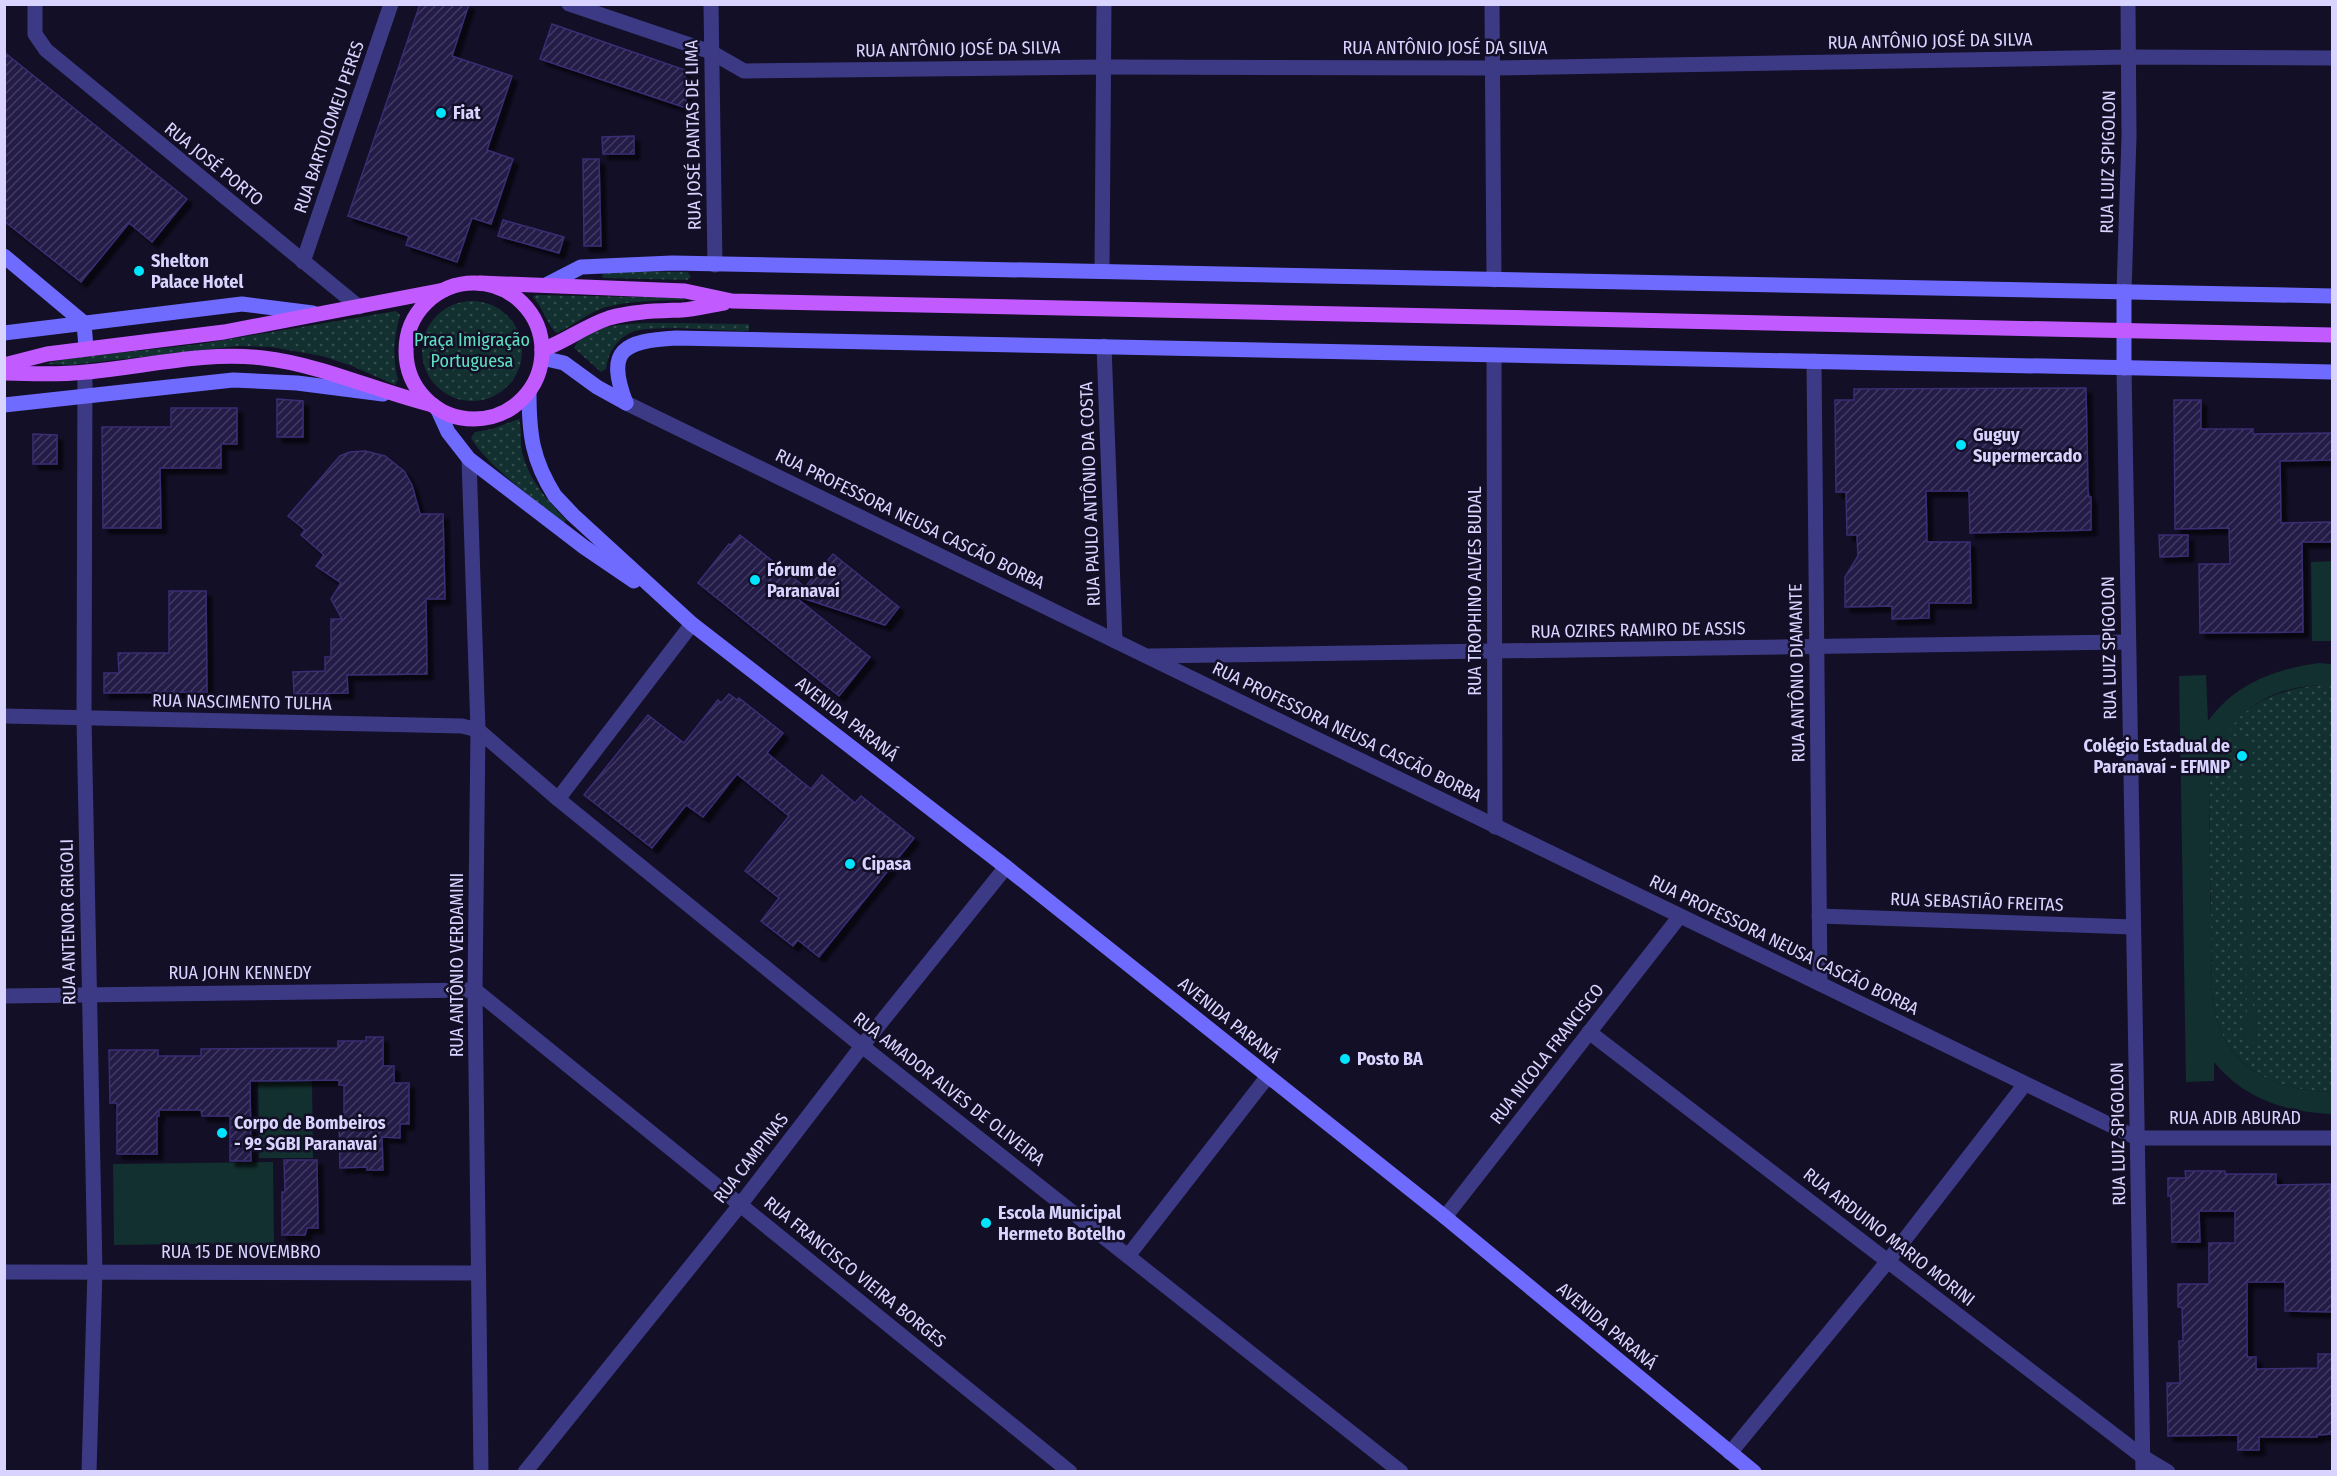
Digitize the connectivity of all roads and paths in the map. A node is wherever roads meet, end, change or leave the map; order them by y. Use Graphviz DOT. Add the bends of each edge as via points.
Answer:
graph roads {
  1 [pos="35,4"];
  2 [pos="391,4"];
  3 [pos="569,4"];
  4 [pos="711,4"];
  5 [pos="1104,4"];
  6 [pos="1492,4"];
  7 [pos="2128,4"];
  8 [pos="711,52"];
  9 [pos="2128,57"];
  10 [pos="2332,58"];
  11 [pos="1105,67"];
  12 [pos="1493,68"];
  13 [pos="4,256"];
  14 [pos="303,262"];
  15 [pos="715,265"];
  16 [pos="1102,271"];
  17 [pos="1494,280"];
  18 [pos="480,283"];
  19 [pos="546,285"];
  20 [pos="444,290"];
  21 [pos="2124,292"];
  22 [pos="2332,296"];
  23 [pos="732,301"];
  24 [pos="359,308"];
  25 [pos="322,314"];
  26 [pos="84,323"];
  27 [pos="2124,330"];
  28 [pos="4,333"];
  29 [pos="2332,335"];
  30 [pos="1104,346"];
  31 [pos="86,348"];
  32 [pos="542,354"];
  33 [pos="1494,355"];
  34 [pos="1814,361"];
  35 [pos="4,365"];
  36 [pos="2124,368"];
  37 [pos="2332,372"];
  38 [pos="4,373"];
  39 [pos="85,373"];
  40 [pos="529,392"];
  41 [pos="85,396"];
  42 [pos="397,396"];
  43 [pos="626,404"];
  44 [pos="4,405"];
  45 [pos="435,407"];
  46 [pos="469,459"];
  47 [pos="674,608"];
  48 [pos="692,624"];
  49 [pos="1115,641"];
  50 [pos="2128,642"];
  51 [pos="1817,648"];
  52 [pos="1495,652"];
  53 [pos="1147,656"];
  54 [pos="4,716"];
  55 [pos="84,718"];
  56 [pos="478,730"];
  57 [pos="558,799"];
  58 [pos="1495,827"];
  59 [pos="1006,867"];
  60 [pos="1680,916"];
  61 [pos="1819,916"];
  62 [pos="2133,927"];
  63 [pos="1820,984"];
  64 [pos="475,990"];
  65 [pos="89,994"];
  66 [pos="4,996"];
  67 [pos="1589,1032"];
  68 [pos="862,1046"];
  69 [pos="1268,1076"];
  70 [pos="2025,1084"];
  71 [pos="2137,1138"];
  72 [pos="2332,1138"];
  73 [pos="740,1205"];
  74 [pos="1445,1217"];
  75 [pos="1128,1256"];
  76 [pos="1888,1262"];
  77 [pos="95,1271"];
  78 [pos="4,1272"];
  79 [pos="478,1273"];
  80 [pos="1730,1453"];
  81 [pos="2143,1464"];
  82 [pos="89,1472"];
  83 [pos="481,1472"];
  84 [pos="525,1472"];
  85 [pos="1070,1472"];
  86 [pos="1401,1472"];
  87 [pos="1754,1472"];
  88 [pos="2168,1472"];
  1 -- 14 [label="street, RUA JOSÉ PORTO" via="35,34 45,50"];
  2 -- 14 [label="street, RUA BARTOLOMEU PERES"];
  3 -- 8 [label="street, RUA ANTÔNIO JOSÉ DA SILVA"];
  4 -- 8 [label="street, RUA JOSÉ DANTAS DE LIMA"];
  5 -- 11 [label="street"];
  6 -- 12 [label="street"];
  7 -- 9 [label="street, RUA LUIZ SPIGOLON"];
  8 -- 11 [label="street, RUA ANTÔNIO JOSÉ DA SILVA" via="744,71"];
  8 -- 15 [label="street, RUA JOSÉ DANTAS DE LIMA"];
  9 -- 10 [label="street, RUA ANTÔNIO JOSÉ DA SILVA"];
  9 -- 12 [label="street, RUA ANTÔNIO JOSÉ DA SILVA"];
  9 -- 21 [label="street, RUA LUIZ SPIGOLON"];
  11 -- 12 [label="street, RUA ANTÔNIO JOSÉ DA SILVA"];
  11 -- 16 [label="street"];
  12 -- 17 [label="street"];
  13 -- 26 [label="street"];
  14 -- 24 [label="street, RUA JOSÉ PORTO"];
  15 -- 16 [label="street"];
  15 -- 19 [label="street" via="581,267"];
  16 -- 17 [label="street"];
  17 -- 21 [label="street"];
  18 -- 19 [label="main road"];
  18 -- 20 [label="main road"];
  18 -- 32 [label="main road" via="500,288 530,312 539,330"];
  19 -- 23 [label="main road" via="685,291"];
  20 -- 24 [label="main road"];
  20 -- 45 [label="main road" via="418,312 406,344 411,378"];
  21 -- 22 [label="street"];
  21 -- 27 [label="street, RUA LUIZ SPIGOLON"];
  23 -- 27 [label="main road"];
  23 -- 32 [label="main road" via="611,318 591,325"];
  24 -- 25 [label="main road"];
  25 -- 26 [label="street" via="242,304"];
  25 -- 31 [label="main road" via="224,332"];
  26 -- 28 [label="street"];
  26 -- 31 [label="street"];
  27 -- 29 [label="main road"];
  27 -- 36 [label="street, RUA LUIZ SPIGOLON"];
  30 -- 33 [label="street"];
  30 -- 43 [label="street" via="650,339 627,349 617,365 616,375"];
  30 -- 49 [label="street, RUA PAULO ANTÔNIO DA COSTA"];
  31 -- 35 [label="main road"];
  32 -- 40 [label="main road" via="538,375"];
  32 -- 43 [label="street, RUA PROFESSORA NEUSA CASCÃO BORBA" via="564,363"];
  33 -- 34 [label="street"];
  33 -- 52 [label="street, RUA TROPHINO ALVES BUDAL"];
  34 -- 36 [label="street"];
  34 -- 51 [label="street, RUA ANTÔNIO DIAMANTE"];
  36 -- 37 [label="street"];
  36 -- 50 [label="street, RUA LUIZ SPIGOLON"];
  38 -- 39 [label="main road"];
  39 -- 41 [label="street, RUA ANTENOR GRIGOLI"];
  39 -- 42 [label="main road" via="224,356 262,358 327,370"];
  40 -- 45 [label="main road" via="507,411 479,419 450,415"];
  40 -- 47 [label="street, AVENIDA PARANÁ" via="535,457 555,496"];
  41 -- 42 [label="street" via="233,380 297,383"];
  41 -- 44 [label="street"];
  41 -- 55 [label="street, RUA ANTENOR GRIGOLI"];
  42 -- 45 [label="main road"];
  43 -- 49 [label="street, RUA PROFESSORA NEUSA CASCÃO BORBA"];
  45 -- 46 [label="street, AVENIDA PARANÁ"];
  46 -- 47 [label="street, AVENIDA PARANÁ" via="584,548"];
  46 -- 56 [label="street, RUA ANTÔNIO VERDAMINI"];
  47 -- 48 [label="street, AVENIDA PARANÁ"];
  48 -- 57 [label="street"];
  48 -- 59 [label="street, AVENIDA PARANÁ"];
  49 -- 53 [label="street, RUA PROFESSORA NEUSA CASCÃO BORBA"];
  50 -- 51 [label="street, RUA OZIRES RAMIRO DE ASSIS"];
  50 -- 62 [label="street, RUA LUIZ SPIGOLON"];
  51 -- 52 [label="street, RUA OZIRES RAMIRO DE ASSIS"];
  51 -- 61 [label="street, RUA ANTÔNIO DIAMANTE"];
  52 -- 53 [label="street, RUA OZIRES RAMIRO DE ASSIS"];
  52 -- 58 [label="street, RUA TROPHINO ALVES BUDAL"];
  53 -- 58 [label="street, RUA PROFESSORA NEUSA CASCÃO BORBA"];
  54 -- 55 [label="street, RUA NASCIMENTO TULHA"];
  55 -- 56 [label="street, RUA NASCIMENTO TULHA" via="462,726"];
  55 -- 65 [label="street, RUA ANTENOR GRIGOLI"];
  56 -- 57 [label="street, RUA AMADOR ALVES DE OLIVEIRA"];
  56 -- 64 [label="street, RUA ANTÔNIO VERDAMINI"];
  57 -- 68 [label="street, RUA AMADOR ALVES DE OLIVEIRA"];
  58 -- 60 [label="street, RUA PROFESSORA NEUSA CASCÃO BORBA"];
  59 -- 68 [label="street, RUA CAMPINAS"];
  59 -- 69 [label="street, AVENIDA PARANÁ"];
  60 -- 63 [label="street, RUA PROFESSORA NEUSA CASCÃO BORBA"];
  60 -- 67 [label="street, RUA NICOLA FRANCISCO"];
  61 -- 62 [label="street, RUA SEBASTIÃO FREITAS"];
  61 -- 63 [label="street, RUA ANTÔNIO DIAMANTE"];
  62 -- 71 [label="street, RUA LUIZ SPIGOLON"];
  63 -- 70 [label="street, RUA PROFESSORA NEUSA CASCÃO BORBA"];
  64 -- 65 [label="street, RUA JOHN KENNEDY"];
  64 -- 73 [label="street, RUA FRANCISCO VIEIRA BORGES"];
  64 -- 79 [label="street, RUA ANTÔNIO VERDAMINI"];
  65 -- 66 [label="street, RUA JOHN KENNEDY"];
  65 -- 77 [label="street, RUA ANTENOR GRIGOLI"];
  67 -- 74 [label="street, RUA NICOLA FRANCISCO"];
  67 -- 76 [label="street, RUA ARDUINO MARIO MORINI"];
  68 -- 73 [label="street, RUA CAMPINAS"];
  68 -- 75 [label="street, RUA AMADOR ALVES DE OLIVEIRA"];
  69 -- 74 [label="street, AVENIDA PARANÁ"];
  69 -- 75 [label="street"];
  70 -- 71 [label="street, RUA PROFESSORA NEUSA CASCÃO BORBA"];
  70 -- 76 [label="street"];
  71 -- 72 [label="street, RUA ADIB ABURAD"];
  71 -- 81 [label="street, RUA LUIZ SPIGOLON"];
  73 -- 84 [label="street, RUA CAMPINAS"];
  73 -- 85 [label="street, RUA FRANCISCO VIEIRA BORGES"];
  74 -- 80 [label="street, AVENIDA PARANÁ"];
  75 -- 86 [label="street, RUA AMADOR ALVES DE OLIVEIRA"];
  76 -- 80 [label="street"];
  76 -- 81 [label="street, RUA ARDUINO MARIO MORINI"];
  77 -- 78 [label="street, RUA 15 DE NOVEMBRO"];
  77 -- 79 [label="street, RUA 15 DE NOVEMBRO"];
  77 -- 82 [label="street, RUA ANTENOR GRIGOLI"];
  79 -- 83 [label="street, RUA ANTÔNIO VERDAMINI"];
  80 -- 87 [label="street, AVENIDA PARANÁ"];
  81 -- 88 [label="street, RUA ARDUINO MARIO MORINI"];
}
